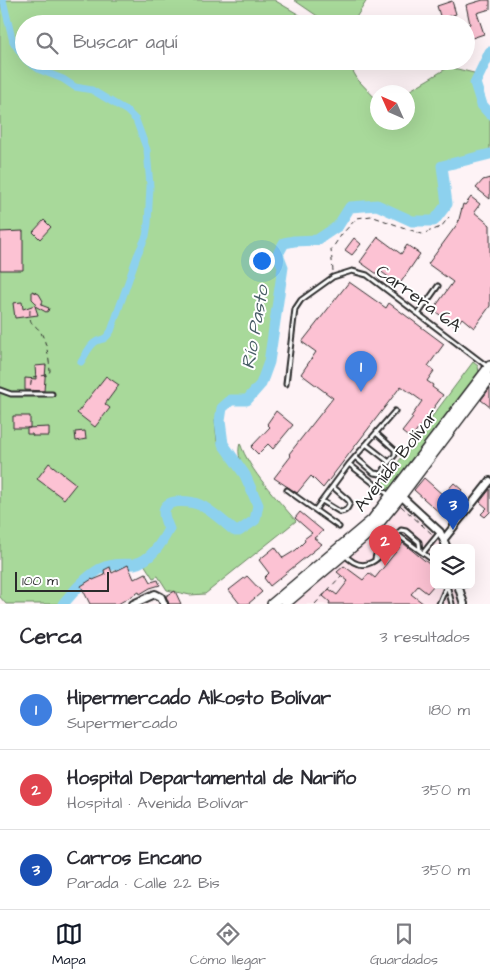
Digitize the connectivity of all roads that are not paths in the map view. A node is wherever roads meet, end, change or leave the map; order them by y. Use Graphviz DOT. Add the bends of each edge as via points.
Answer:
graph roads {
  1 [pos="438,286"];
  2 [pos="418,314"];
  3 [pos="489,367"];
  4 [pos="490,378"];
  5 [pos="286,384"];
  6 [pos="0,390"];
  7 [pos="52,394"];
  8 [pos="395,411"];
  9 [pos="376,433"];
  10 [pos="366,444"];
  11 [pos="355,457"];
  12 [pos="389,462"];
  13 [pos="349,464"];
  14 [pos="490,481"];
  15 [pos="333,486"];
  16 [pos="286,490"];
  17 [pos="390,497"];
  18 [pos="322,500"];
  19 [pos="401,501"];
  20 [pos="316,510"];
  21 [pos="339,527"];
  22 [pos="398,535"];
  23 [pos="438,535"];
  24 [pos="444,539"];
  25 [pos="446,544"];
  26 [pos="422,552"];
  27 [pos="344,554"];
  28 [pos="430,558"];
  29 [pos="445,589"];
  30 [pos="448,589"];
  31 [pos="459,589"];
  32 [pos="278,603"];
  33 [pos="134,604"];
  34 [pos="164,604"];
  35 [pos="439,604"];
  36 [pos="452,604"];
  37 [pos="464,604"];
  1 -- 2 [label="lane"];
  2 -- 3 [label="lane, Carrera 6A"];
  2 -- 5 [label="lane, Carrera 6A" via="367,275 352,271 333,277 306,296 295,309"];
  3 -- 17 [label="main road, Avenida Bolívar"];
  4 -- 19 [label="main road, Avenida Bolívar"];
  6 -- 7 [label="lane" via="11,394"];
  8 -- 9 [label="lane"];
  9 -- 10 [label="lane"];
  9 -- 12 [label="lane" via="395,450"];
  10 -- 11 [label="lane"];
  10 -- 12 [label="lane"];
  11 -- 12 [label="lane" via="377,475"];
  11 -- 13 [label="lane"];
  13 -- 15 [label="lane"];
  13 -- 17 [label="lane"];
  14 -- 24 [label="street"];
  15 -- 18 [label="lane"];
  15 -- 18 [label="lane" via="348,500 348,508 340,512"];
  16 -- 20 [label="lane"];
  17 -- 32 [label="main road, Avenida Bolívar" via="372,520"];
  18 -- 20 [label="lane"];
  19 -- 23 [label="street"];
  19 -- 27 [label="main road, Avenida Bolívar"];
  20 -- 21 [label="lane"];
  22 -- 26 [label="lane"];
  22 -- 26 [label="lane" via="401,530 406,531 419,542"];
  22 -- 27 [label="lane" via="392,534 375,560 359,566"];
  23 -- 24 [label="street"];
  23 -- 26 [label="lane"];
  24 -- 25 [label="street"];
  26 -- 28 [label="lane"];
  27 -- 32 [label="main road, Avenida Bolívar"];
  29 -- 35 [label="lane"];
  30 -- 36 [label="lane"];
  31 -- 37 [label="street"];
  33 -- 34 [label="street" via="155,594"];
}
